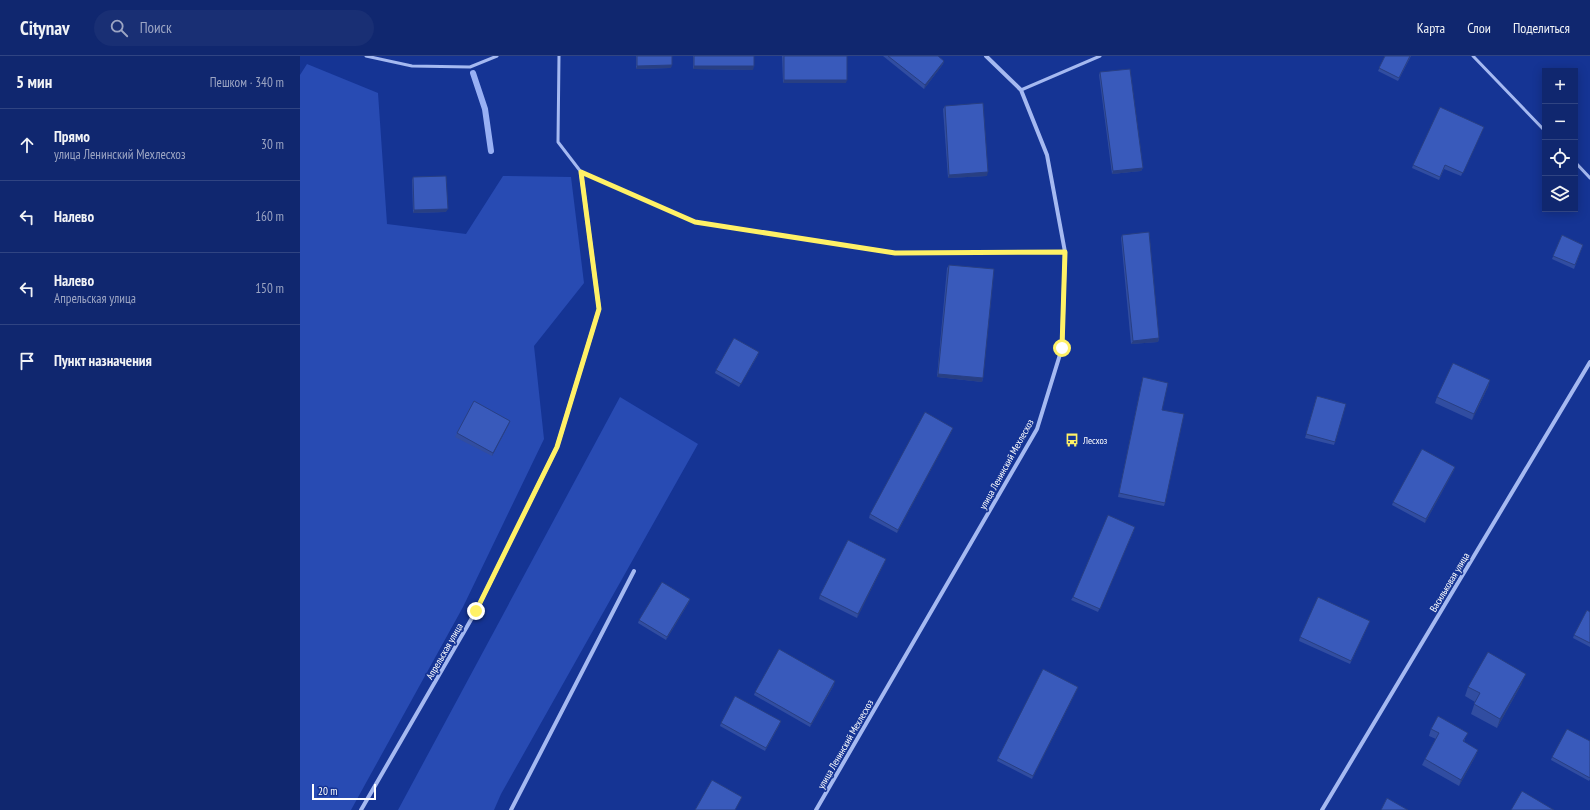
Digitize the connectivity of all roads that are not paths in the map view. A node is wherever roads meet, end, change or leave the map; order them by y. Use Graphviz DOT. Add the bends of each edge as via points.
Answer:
graph roads {
  1 [pos="366,56"];
  2 [pos="497,56"];
  3 [pos="559,56"];
  4 [pos="986,56"];
  5 [pos="1100,56"];
  6 [pos="1473,56"];
  7 [pos="1021,90"];
  8 [pos="1542,128"];
  9 [pos="1578,165"];
  10 [pos="581,172"];
  11 [pos="1590,178"];
  12 [pos="1065,252"];
  13 [pos="1590,362"];
  14 [pos="634,571"];
  15 [pos="361,810"];
  16 [pos="511,810"];
  17 [pos="816,810"];
  18 [pos="1322,810"];
  1 -- 2 [label="lane" via="412,66 470,67"];
  3 -- 10 [label="lane" via="558,142"];
  4 -- 7 [label="street, улица Ленинский Мехлесхоз"];
  5 -- 7 [label="lane"];
  6 -- 8 [label="lane"];
  7 -- 12 [label="street, улица Ленинский Мехлесхоз" via="1047,155"];
  9 -- 11 [label="lane"];
  10 -- 12 [label="lane" via="695,222 895,253"];
  10 -- 15 [label="street, Апрельская улица" via="599,309 557,447 476,611"];
  12 -- 17 [label="street, улица Ленинский Мехлесхоз" via="1062,348 1037,430"];
  13 -- 18 [label="street, Васильковая улица"];
  14 -- 16 [label="street"];
}
